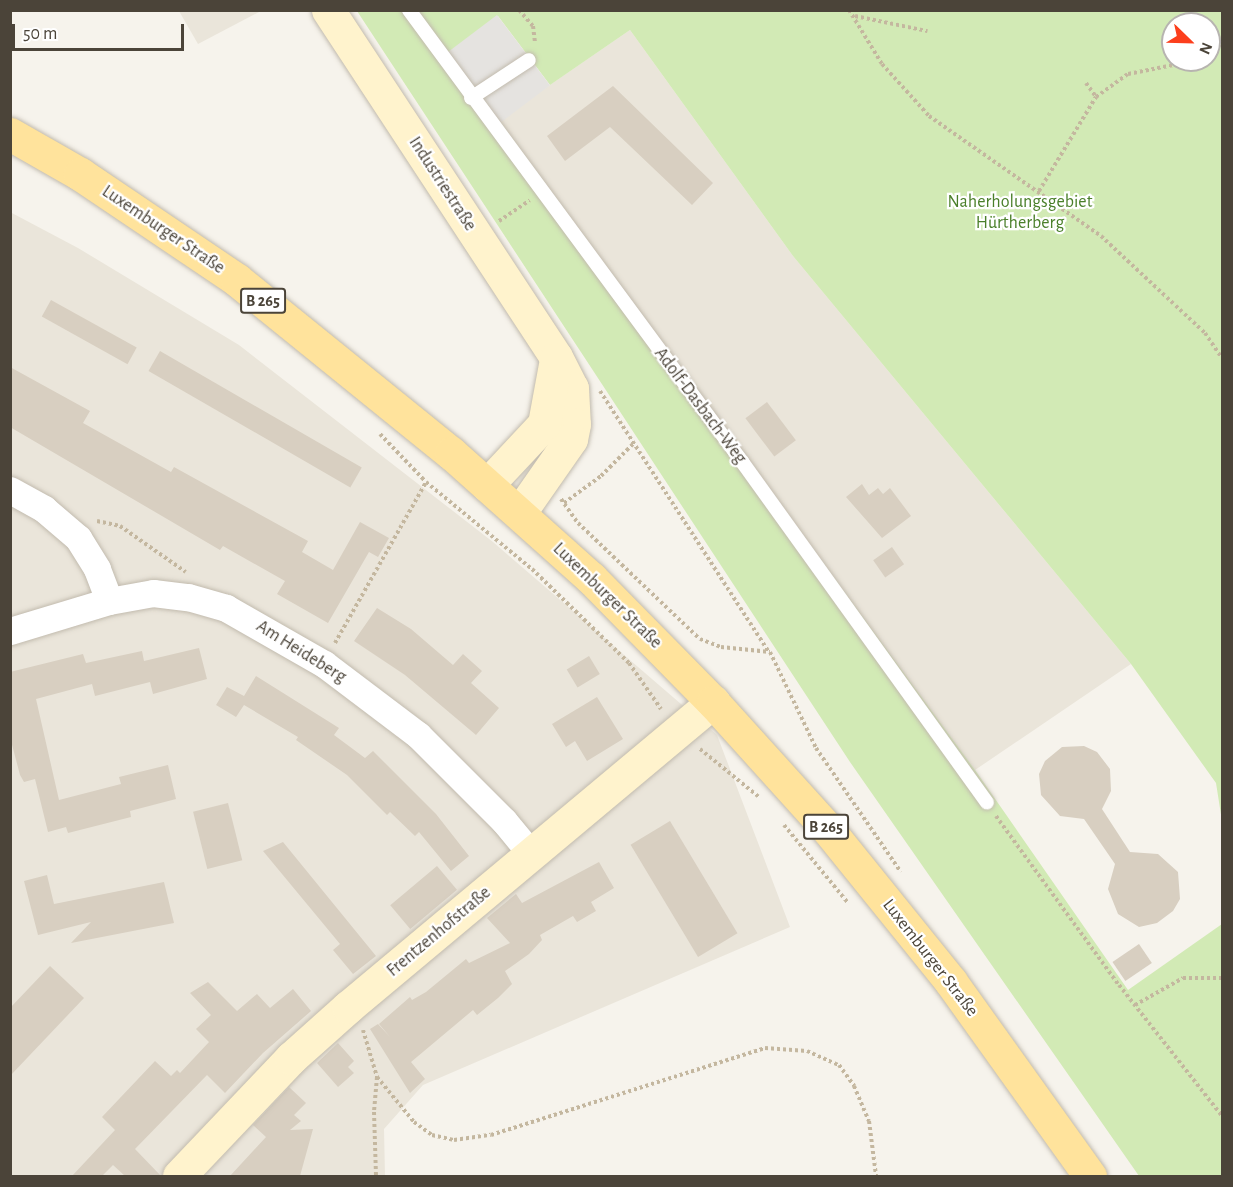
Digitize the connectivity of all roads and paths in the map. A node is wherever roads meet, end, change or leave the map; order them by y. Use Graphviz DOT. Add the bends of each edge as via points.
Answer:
graph roads {
  1 [pos="328,10"];
  2 [pos="410,10"];
  3 [pos="519,10"];
  4 [pos="849,10"];
  5 [pos="854,16"];
  6 [pos="927,31"];
  7 [pos="529,60"];
  8 [pos="1161,67"];
  9 [pos="1086,83"];
  10 [pos="1096,97"];
  11 [pos="471,98"];
  12 [pos="10,134"];
  13 [pos="1039,191"];
  14 [pos="541,194"];
  15 [pos="497,222"];
  16 [pos="556,357"];
  17 [pos="1222,358"];
  18 [pos="378,432"];
  19 [pos="426,482"];
  20 [pos="487,485"];
  21 [pos="10,490"];
  22 [pos="520,512"];
  23 [pos="88,519"];
  24 [pos="578,523"];
  25 [pos="194,579"];
  26 [pos="109,602"];
  27 [pos="10,631"];
  28 [pos="770,652"];
  29 [pos="324,664"];
  30 [pos="712,702"];
  31 [pos="659,707"];
  32 [pos="701,750"];
  33 [pos="764,801"];
  34 [pos="987,803"];
  35 [pos="779,820"];
  36 [pos="532,855"];
  37 [pos="856,912"];
  38 [pos="1222,978"];
  39 [pos="1135,1005"];
  40 [pos="348,1007"];
  41 [pos="377,1077"];
  42 [pos="1222,1116"];
  43 [pos="179,1176"];
  44 [pos="376,1176"];
  45 [pos="876,1176"];
  46 [pos="1090,1176"];
  1 -- 16 [label="main road, Industriestraße"];
  2 -- 11 [label="lane, Adolf-Dasbach-Weg"];
  3 -- 7 [label="path" via="533,26 535,45"];
  4 -- 5 [label="path"];
  5 -- 6 [label="path"];
  5 -- 13 [label="path" via="882,64 929,116"];
  7 -- 11 [label="lane"];
  8 -- 10 [label="path" via="1128,74"];
  9 -- 10 [label="path"];
  10 -- 13 [label="path"];
  11 -- 14 [label="lane, Adolf-Dasbach-Weg"];
  12 -- 20 [label="main road, Luxemburger Straße / B 265" via="80,174 237,280"];
  13 -- 17 [label="path" via="1101,236 1205,333"];
  14 -- 15 [label="path"];
  14 -- 34 [label="lane, Adolf-Dasbach-Weg" via="750,473"];
  16 -- 20 [label="main road" via="544,424"];
  16 -- 22 [label="main road, Industriestraße" via="572,388 574,424 563,453"];
  18 -- 19 [label="path"];
  19 -- 29 [label="path"];
  19 -- 31 [label="path" via="532,569 629,663"];
  20 -- 22 [label="main road, Luxemburger Straße / B 265"];
  21 -- 26 [label="street" via="44,509 78,538 97,569"];
  22 -- 30 [label="main road, Luxemburger Straße / B 265"];
  23 -- 25 [label="path" via="120,526 171,558"];
  24 -- 28 [label="path" via="564,503 601,476 633,444"];
  26 -- 27 [label="street, Am Heideberg"];
  26 -- 29 [label="street, Am Heideberg" via="153,593 216,605 267,629"];
  29 -- 36 [label="street, Am Heideberg" via="418,735 504,821"];
  30 -- 36 [label="main road, Frentzenhofstraße"];
  30 -- 46 [label="main road, Luxemburger Straße / B 265" via="826,826 951,982"];
  32 -- 33 [label="path"];
  34 -- 39 [label="path"];
  35 -- 37 [label="path"];
  36 -- 40 [label="main road, Frentzenhofstraße"];
  38 -- 39 [label="path" via="1183,978"];
  39 -- 42 [label="path"];
  40 -- 41 [label="path" via="368,1036"];
  40 -- 43 [label="main road, Frentzenhofstraße" via="291,1058"];
  41 -- 44 [label="path"];
  41 -- 45 [label="path" via="414,1122 432,1135 454,1140 491,1135 765,1048 807,1052 839,1065 854,1086 869,1121"];
}
